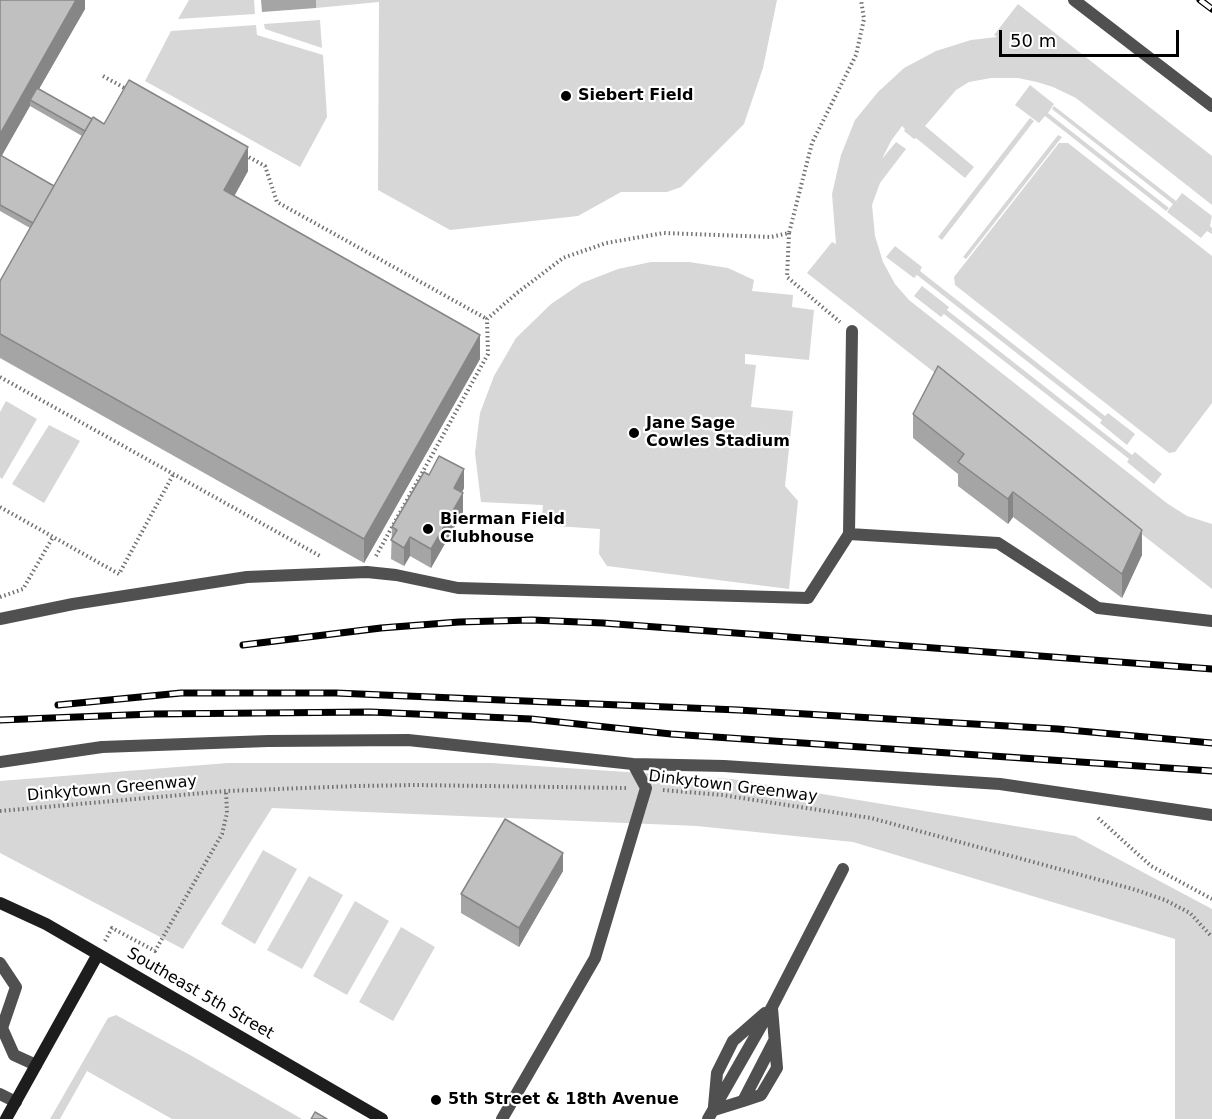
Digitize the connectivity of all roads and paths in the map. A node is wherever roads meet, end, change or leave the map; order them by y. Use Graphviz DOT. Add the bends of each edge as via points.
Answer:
graph roads {
  1 [pos="861,0"];
  2 [pos="1074,0"];
  3 [pos="103,76"];
  4 [pos="135,94"];
  5 [pos="1212,106"];
  6 [pos="235,150"];
  7 [pos="789,233"];
  8 [pos="487,319"];
  9 [pos="852,331"];
  10 [pos="0,377"];
  11 [pos="173,475"];
  12 [pos="0,507"];
  13 [pos="849,534"];
  14 [pos="53,537"];
  15 [pos="329,560"];
  16 [pos="367,572"];
  17 [pos="0,597"];
  18 [pos="0,619"];
  19 [pos="1212,621"];
  20 [pos="0,762"];
  21 [pos="633,764"];
  22 [pos="646,788"];
  23 [pos="226,791"];
  24 [pos="1073,795"];
  25 [pos="0,811"];
  26 [pos="1212,815"];
  27 [pos="843,869"];
  28 [pos="1212,899"];
  29 [pos="0,903"];
  30 [pos="112,928"];
  31 [pos="1212,937"];
  32 [pos="98,954"];
  33 [pos="0,963"];
  34 [pos="772,1006"];
  35 [pos="36,1065"];
  36 [pos="0,1094"];
  37 [pos="16,1102"];
  38 [pos="711,1115"];
  39 [pos="6,1119"];
  40 [pos="382,1119"];
  41 [pos="502,1119"];
  1 -- 7 [label="path" via="864,19 856,56 812,143"];
  2 -- 5 [label="lane"];
  3 -- 4 [label="path"];
  6 -- 8 [label="path" via="265,166 277,202"];
  7 -- 8 [label="path" via="771,237 664,233 606,243 563,258"];
  7 -- 9 [label="path" via="787,277"];
  8 -- 16 [label="path" via="488,354"];
  9 -- 13 [label="lane"];
  10 -- 11 [label="path"];
  11 -- 14 [label="path" via="119,574"];
  11 -- 15 [label="path"];
  12 -- 14 [label="path"];
  13 -- 16 [label="lane" via="808,598 458,588"];
  13 -- 19 [label="lane" via="998,543 1098,608"];
  14 -- 17 [label="path" via="23,589"];
  16 -- 18 [label="lane" via="247,577"];
  20 -- 21 [label="lane" via="102,747 408,741"];
  21 -- 22 [label="lane"];
  21 -- 24 [label="lane" via="1000,784"];
  22 -- 23 [label="path, Dinkytown Greenway" via="415,785"];
  22 -- 31 [label="path, Dinkytown Greenway" via="733,796 881,821 1165,900 1190,914"];
  22 -- 41 [label="lane" via="595,958"];
  23 -- 25 [label="path, Dinkytown Greenway"];
  23 -- 30 [label="path" via="228,813 222,834 155,951"];
  24 -- 26 [label="lane"];
  24 -- 28 [label="path" via="1151,866"];
  27 -- 34 [label="lane"];
  29 -- 32 [label="street, Southeast 5th Street"];
  32 -- 35 [label="street"];
  32 -- 40 [label="street, Southeast 5th Street"];
  33 -- 35 [label="lane" via="16,987 2,1028 14,1055"];
  34 -- 38 [label="lane"];
  34 -- 38 [label="lane" via="733,1041 717,1073"];
  34 -- 38 [label="lane" via="775,1039 743,1101"];
  35 -- 37 [label="street"];
  36 -- 37 [label="lane"];
  37 -- 39 [label="street"];
}
